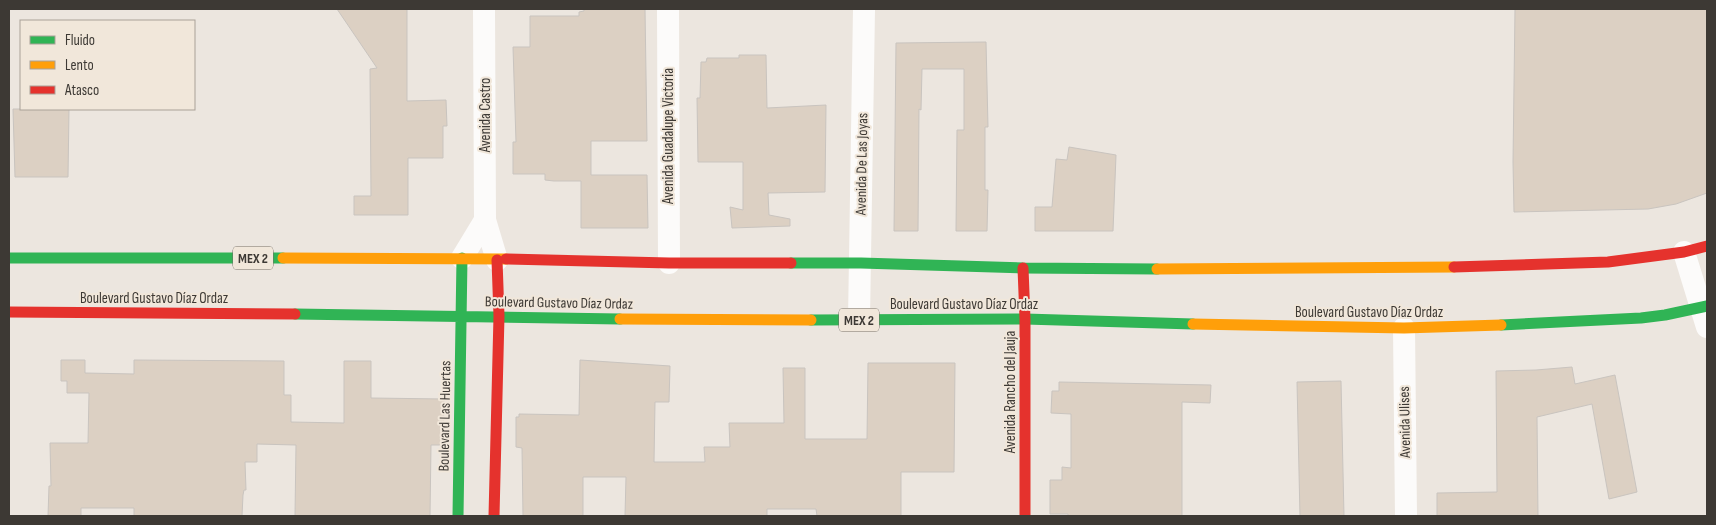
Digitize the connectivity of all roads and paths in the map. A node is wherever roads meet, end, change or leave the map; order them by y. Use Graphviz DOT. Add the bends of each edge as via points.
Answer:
graph roads {
  1 [pos="484,9"];
  2 [pos="668,9"];
  3 [pos="864,9"];
  4 [pos="485,220"];
  5 [pos="1707,246"];
  6 [pos="1684,252"];
  7 [pos="9,258"];
  8 [pos="462,258"];
  9 [pos="497,260"];
  10 [pos="669,263"];
  11 [pos="860,263"];
  12 [pos="1022,268"];
  13 [pos="9,312"];
  14 [pos="1705,313"];
  15 [pos="462,316"];
  16 [pos="499,316"];
  17 [pos="1025,319"];
  18 [pos="859,320"];
  19 [pos="1404,328"];
  20 [pos="458,516"];
  21 [pos="494,516"];
  22 [pos="1025,516"];
  23 [pos="1406,516"];
  1 -- 4 [label="street, Avenida Castro"];
  2 -- 10 [label="street, Avenida Guadalupe Victoria"];
  3 -- 11 [label="street, Avenida De Las Joyas"];
  4 -- 8 [label="street"];
  4 -- 9 [label="street, Avenida Castro"];
  5 -- 6 [label="main road, MEX 2"];
  6 -- 12 [label="main road, MEX 2" via="1608,262 1458,267 1266,270"];
  6 -- 14 [label="street"];
  7 -- 8 [label="main road, MEX 2"];
  8 -- 9 [label="main road, MEX 2"];
  8 -- 15 [label="main road, Boulevard Las Huertas"];
  9 -- 10 [label="main road, MEX 2"];
  9 -- 16 [label="main road"];
  10 -- 11 [label="main road, MEX 2"];
  11 -- 12 [label="main road, MEX 2"];
  11 -- 18 [label="street, Avenida De Las Joyas"];
  12 -- 17 [label="main road, Avenida Rancho del Jauja"];
  13 -- 15 [label="main road, Boulevard Gustavo Díaz Ordaz / MEX 2"];
  14 -- 19 [label="main road, Boulevard Gustavo Díaz Ordaz / MEX 2"];
  15 -- 16 [label="main road, Boulevard Gustavo Díaz Ordaz / MEX 2"];
  15 -- 20 [label="main road, Boulevard Las Huertas"];
  16 -- 18 [label="main road, Boulevard Gustavo Díaz Ordaz / MEX 2"];
  16 -- 21 [label="main road"];
  17 -- 18 [label="main road, Boulevard Gustavo Díaz Ordaz / MEX 2"];
  17 -- 19 [label="main road, Boulevard Gustavo Díaz Ordaz / MEX 2"];
  17 -- 22 [label="main road, Avenida Rancho del Jauja"];
  19 -- 23 [label="street, Avenida Ulises"];
}
